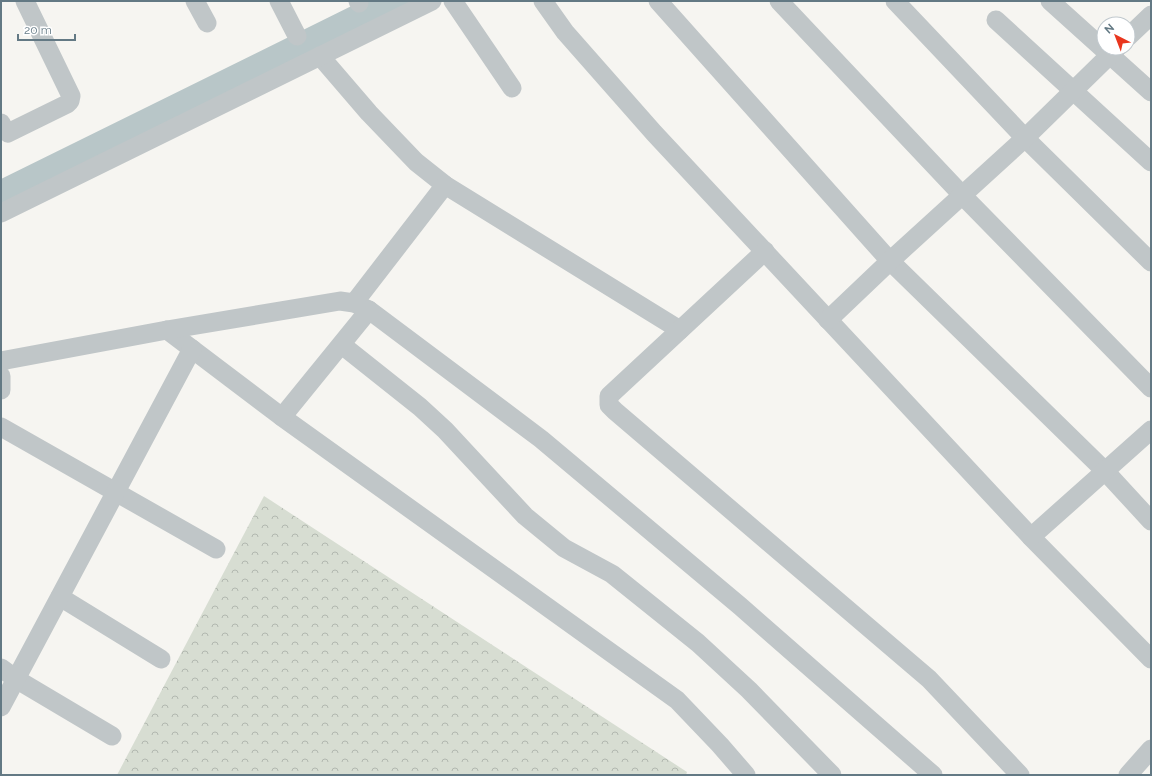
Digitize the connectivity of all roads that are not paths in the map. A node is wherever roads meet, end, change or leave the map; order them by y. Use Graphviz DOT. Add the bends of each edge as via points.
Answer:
graph roads {
  1 [pos="25,1"];
  2 [pos="195,1"];
  3 [pos="279,1"];
  4 [pos="432,1"];
  5 [pos="453,1"];
  6 [pos="543,1"];
  7 [pos="658,1"];
  8 [pos="779,1"];
  9 [pos="894,1"];
  10 [pos="1050,1"];
  11 [pos="1151,15"];
  12 [pos="996,20"];
  13 [pos="207,23"];
  14 [pos="1136,29"];
  15 [pos="297,36"];
  16 [pos="1096,38"];
  17 [pos="320,56"];
  18 [pos="1109,56"];
  19 [pos="1117,56"];
  20 [pos="512,88"];
  21 [pos="1074,90"];
  22 [pos="1151,92"];
  23 [pos="1,123"];
  24 [pos="1025,138"];
  25 [pos="1151,162"];
  26 [pos="445,185"];
  27 [pos="962,196"];
  28 [pos="1,213"];
  29 [pos="765,251"];
  30 [pos="890,261"];
  31 [pos="1151,262"];
  32 [pos="362,307"];
  33 [pos="828,320"];
  34 [pos="167,330"];
  35 [pos="680,330"];
  36 [pos="342,345"];
  37 [pos="192,349"];
  38 [pos="1,361"];
  39 [pos="1,376"];
  40 [pos="1151,388"];
  41 [pos="1,390"];
  42 [pos="282,418"];
  43 [pos="1,427"];
  44 [pos="1151,430"];
  45 [pos="1105,471"];
  46 [pos="116,492"];
  47 [pos="1151,521"];
  48 [pos="1031,537"];
  49 [pos="216,548"];
  50 [pos="60,597"];
  51 [pos="161,659"];
  52 [pos="1151,659"];
  53 [pos="1,668"];
  54 [pos="16,679"];
  55 [pos="1,707"];
  56 [pos="112,736"];
  57 [pos="1151,750"];
  58 [pos="746,775"];
  59 [pos="832,775"];
  60 [pos="933,775"];
  61 [pos="1020,775"];
  62 [pos="1128,775"];
  1 -- 23 [label="street" via="71,96 68,104 12,132 8,133"];
  2 -- 13 [label="street"];
  3 -- 15 [label="street"];
  4 -- 17 [label="street"];
  5 -- 20 [label="street"];
  6 -- 29 [label="street" via="565,32 654,133"];
  7 -- 30 [label="street"];
  8 -- 27 [label="street"];
  9 -- 24 [label="street"];
  10 -- 16 [label="street"];
  11 -- 14 [label="street"];
  12 -- 21 [label="street"];
  17 -- 26 [label="street" via="416,162"];
  17 -- 28 [label="street"];
  18 -- 21 [label="street"];
  19 -- 22 [label="street"];
  21 -- 24 [label="street"];
  21 -- 25 [label="street"];
  24 -- 27 [label="street"];
  24 -- 31 [label="street"];
  26 -- 32 [label="street"];
  26 -- 35 [label="street"];
  27 -- 30 [label="street"];
  27 -- 40 [label="street"];
  29 -- 33 [label="street"];
  29 -- 35 [label="street"];
  30 -- 33 [label="street"];
  30 -- 45 [label="street"];
  32 -- 34 [label="street" via="340,301"];
  32 -- 36 [label="street"];
  32 -- 60 [label="street" via="541,439 740,606"];
  33 -- 48 [label="street"];
  34 -- 37 [label="street"];
  34 -- 38 [label="street"];
  35 -- 61 [label="street" via="610,396 609,405 929,679"];
  36 -- 42 [label="street"];
  36 -- 59 [label="street" via="445,430 525,516 564,548 612,574 698,643 749,690"];
  37 -- 42 [label="street"];
  37 -- 46 [label="street"];
  39 -- 41 [label="street"];
  42 -- 58 [label="street" via="677,700"];
  43 -- 46 [label="street"];
  44 -- 45 [label="street"];
  45 -- 47 [label="street"];
  45 -- 48 [label="street"];
  46 -- 49 [label="street"];
  46 -- 50 [label="street"];
  48 -- 52 [label="street"];
  50 -- 51 [label="street"];
  50 -- 54 [label="street"];
  53 -- 54 [label="street"];
  54 -- 55 [label="street"];
  54 -- 56 [label="street"];
  57 -- 62 [label="street"];
}
